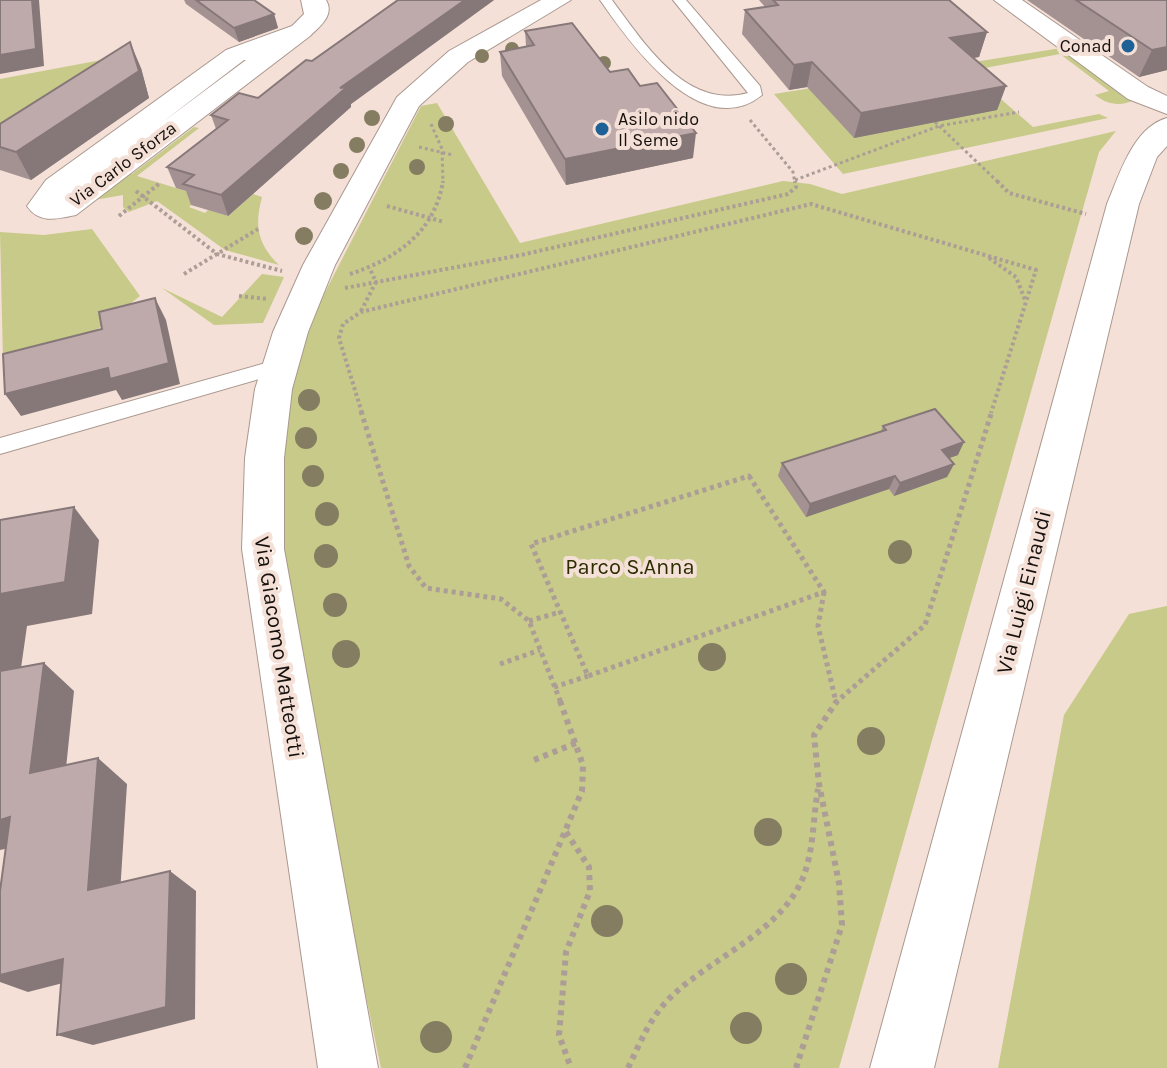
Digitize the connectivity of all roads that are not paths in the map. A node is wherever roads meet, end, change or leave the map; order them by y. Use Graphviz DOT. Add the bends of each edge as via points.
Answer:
graph roads {
  1 [pos="313,0"];
  2 [pos="559,0"];
  3 [pos="606,0"];
  4 [pos="679,0"];
  5 [pos="1006,0"];
  6 [pos="301,31"];
  7 [pos="1167,106"];
  8 [pos="1167,127"];
  9 [pos="280,366"];
  10 [pos="0,446"];
  11 [pos="348,1068"];
  12 [pos="902,1068"];
  1 -- 6 [label="street" via="316,16"];
  2 -- 9 [label="street, Via Giacomo Matteotti" via="454,58 407,103 301,284"];
  3 -- 4 [label="lane" via="653,65 711,100 737,103 755,95"];
  5 -- 7 [label="street" via="1138,93"];
  6 -- 6 [label="street, Via Carlo Sforza" via="235,55 57,186 42,206 51,211 65,208"];
  8 -- 12 [label="main road, Via Luigi Einaudi" via="1133,173 1118,223"];
  9 -- 10 [label="lane"];
  9 -- 11 [label="street, Via Giacomo Matteotti" via="264,473 263,549"];
}
